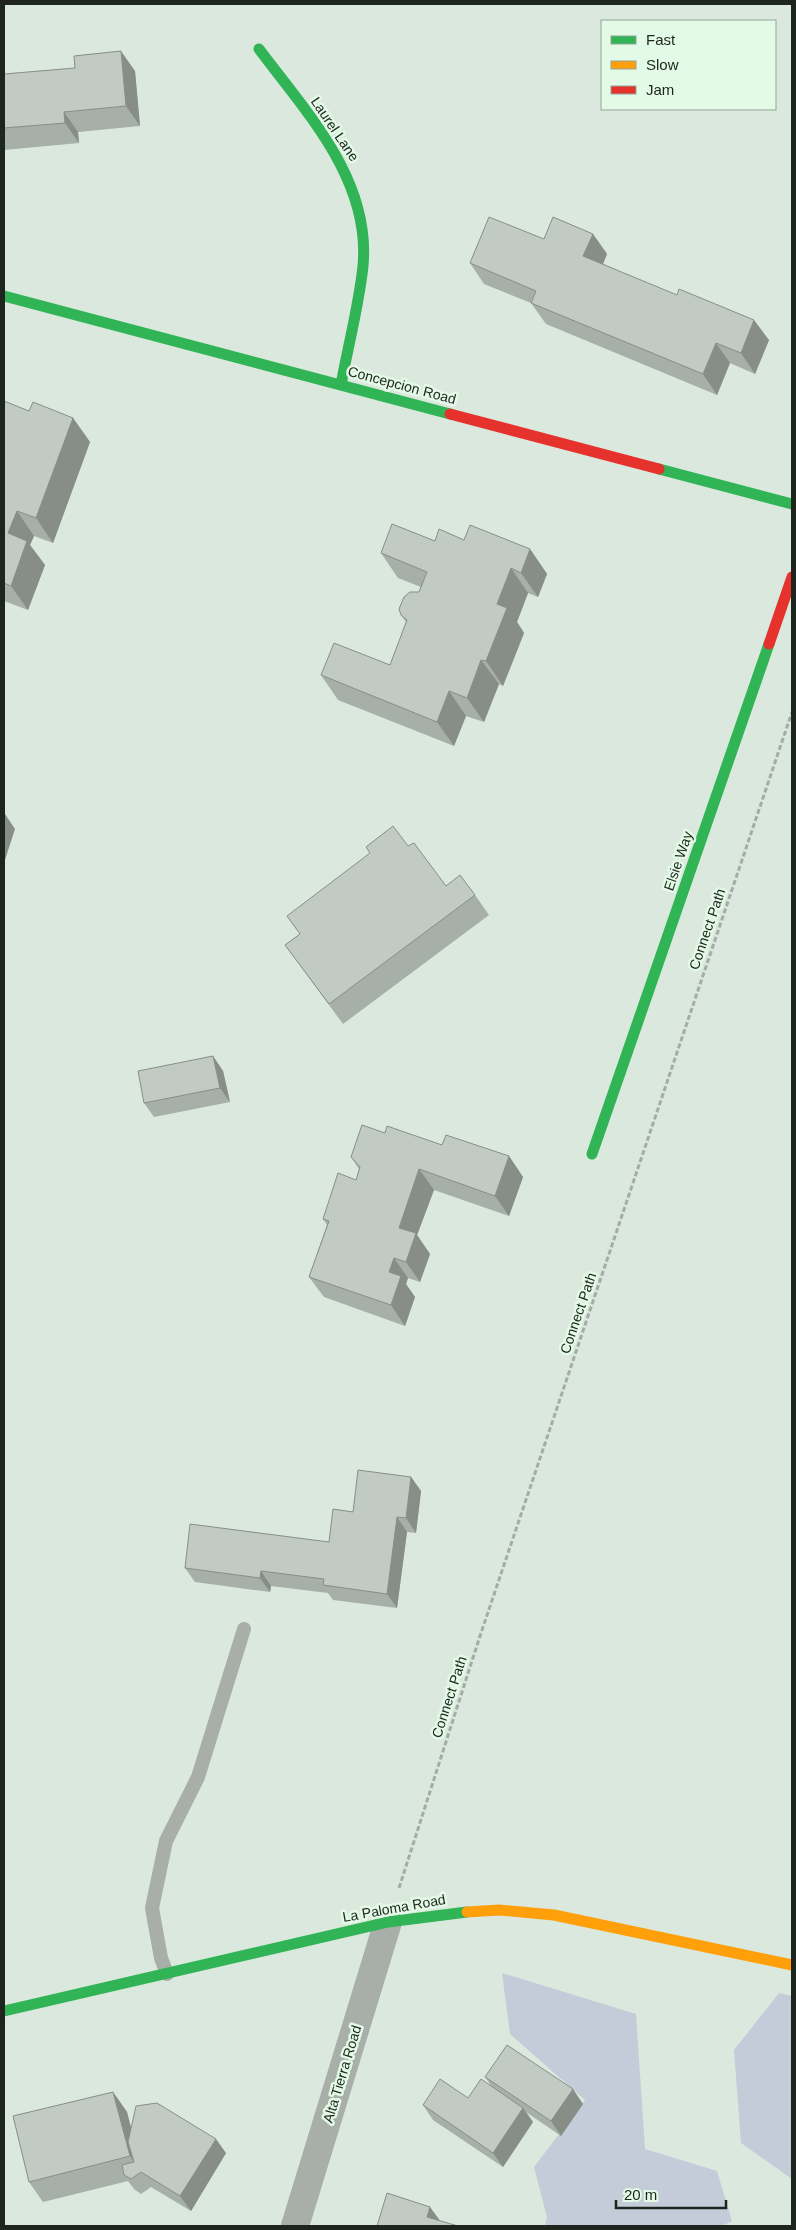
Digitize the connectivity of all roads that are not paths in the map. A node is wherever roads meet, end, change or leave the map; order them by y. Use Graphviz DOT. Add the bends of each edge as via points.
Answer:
graph roads {
  1 [pos="259,49"];
  2 [pos="4,296"];
  3 [pos="341,385"];
  4 [pos="792,504"];
  5 [pos="792,577"];
  6 [pos="592,1154"];
  7 [pos="244,1630"];
  8 [pos="388,1922"];
  9 [pos="792,1965"];
  10 [pos="167,1974"];
  11 [pos="4,2011"];
  12 [pos="295,2226"];
  1 -- 3 [label="street, Laurel Lane" via="326,139 349,179 362,224 363,265"];
  2 -- 3 [label="street, Concepcion Road"];
  3 -- 4 [label="street, Concepcion Road"];
  5 -- 6 [label="street, Elsie Way"];
  7 -- 10 [label="lane" via="198,1777 166,1841 152,1908"];
  8 -- 9 [label="street, La Paloma Road" via="446,1913 490,1911 554,1915"];
  8 -- 10 [label="street, La Paloma Road"];
  8 -- 12 [label="street, Alta Tierra Road"];
  10 -- 11 [label="street, La Paloma Road"];
}
